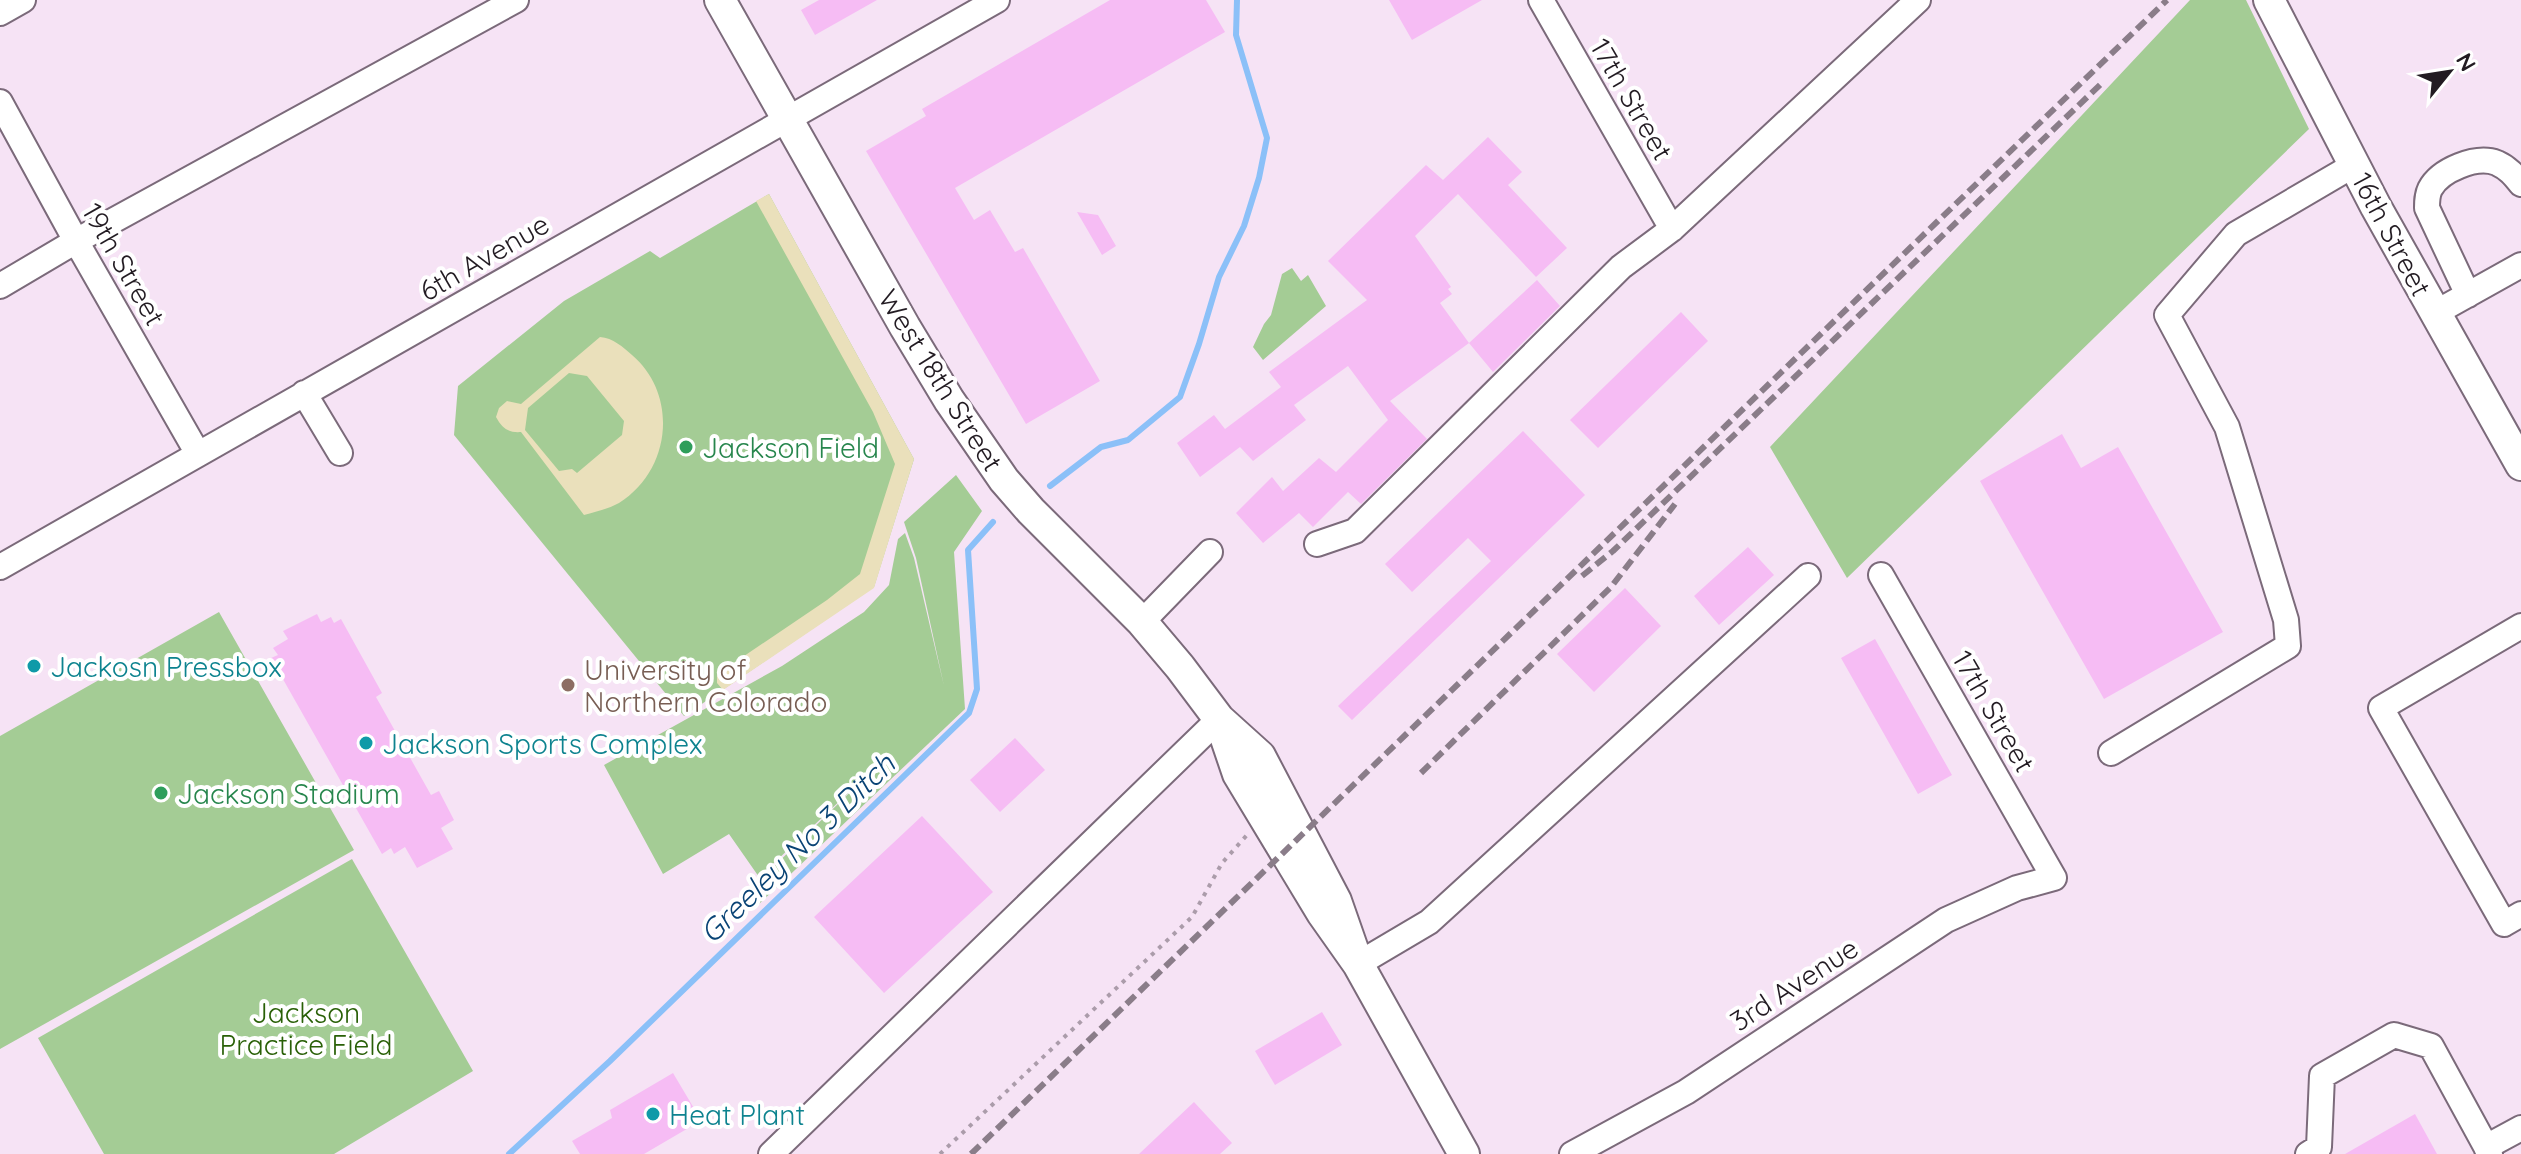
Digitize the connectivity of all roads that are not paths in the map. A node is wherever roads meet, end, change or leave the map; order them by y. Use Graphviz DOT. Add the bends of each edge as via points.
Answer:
graph roads {
  1 [pos="23,0"];
  2 [pos="516,0"];
  3 [pos="720,0"];
  4 [pos="997,0"];
  5 [pos="1541,0"];
  6 [pos="1918,0"];
  7 [pos="2269,0"];
  8 [pos="0,13"];
  9 [pos="0,102"];
  10 [pos="787,119"];
  11 [pos="2354,165"];
  12 [pos="2521,184"];
  13 [pos="1672,229"];
  14 [pos="76,241"];
  15 [pos="2521,265"];
  16 [pos="0,286"];
  17 [pos="2468,295"];
  18 [pos="2435,313"];
  19 [pos="304,393"];
  20 [pos="340,453"];
  21 [pos="198,454"];
  22 [pos="2521,465"];
  23 [pos="1317,544"];
  24 [pos="1210,552"];
  25 [pos="0,567"];
  26 [pos="1881,575"];
  27 [pos="1808,576"];
  28 [pos="1142,622"];
  29 [pos="2521,626"];
  30 [pos="1219,719"];
  31 [pos="2111,753"];
  32 [pos="2054,878"];
  33 [pos="2521,914"];
  34 [pos="1358,964"];
  35 [pos="2521,1128"];
  36 [pos="2488,1151"];
  37 [pos="771,1154"];
  38 [pos="1464,1154"];
  39 [pos="1572,1154"];
  40 [pos="2308,1154"];
  1 -- 8 [label="street"];
  2 -- 14 [label="street"];
  3 -- 10 [label="main road, West 18th Street"];
  4 -- 10 [label="street, 6th Avenue"];
  5 -- 13 [label="street, 17th Street"];
  6 -- 13 [label="street"];
  7 -- 11 [label="main road, 16th Street"];
  9 -- 14 [label="street, 19th Street"];
  10 -- 19 [label="street, 6th Avenue"];
  10 -- 28 [label="main road, West 18th Street" via="905,327 1004,480"];
  11 -- 18 [label="main road, 16th Street"];
  11 -- 31 [label="street" via="2236,234 2167,315 2227,427 2286,620 2288,646"];
  12 -- 17 [label="street" via="2503,166 2478,161 2436,180 2428,193 2427,208"];
  13 -- 23 [label="street" via="1621,267 1355,531"];
  14 -- 16 [label="street"];
  14 -- 21 [label="street, 19th Street"];
  15 -- 17 [label="street"];
  17 -- 18 [label="street"];
  18 -- 22 [label="main road, 16th Street"];
  19 -- 20 [label="street"];
  19 -- 21 [label="street, 6th Avenue"];
  21 -- 25 [label="street, 6th Avenue"];
  24 -- 28 [label="street"];
  26 -- 32 [label="street, 17th Street"];
  27 -- 34 [label="street" via="1429,922"];
  28 -- 30 [label="main road, West 18th Street"];
  29 -- 33 [label="street" via="2381,708 2504,924"];
  30 -- 34 [label="main road, West 18th Street" via="1238,774"];
  30 -- 34 [label="main road, West 18th Street" via="1260,756 1336,901"];
  30 -- 37 [label="street"];
  32 -- 39 [label="street, 3rd Avenue" via="2017,888 1946,920 1686,1092"];
  34 -- 38 [label="main road, West 18th Street"];
  35 -- 36 [label="street"];
  36 -- 40 [label="street" via="2431,1046 2394,1035 2322,1076 2319,1147"];
}
